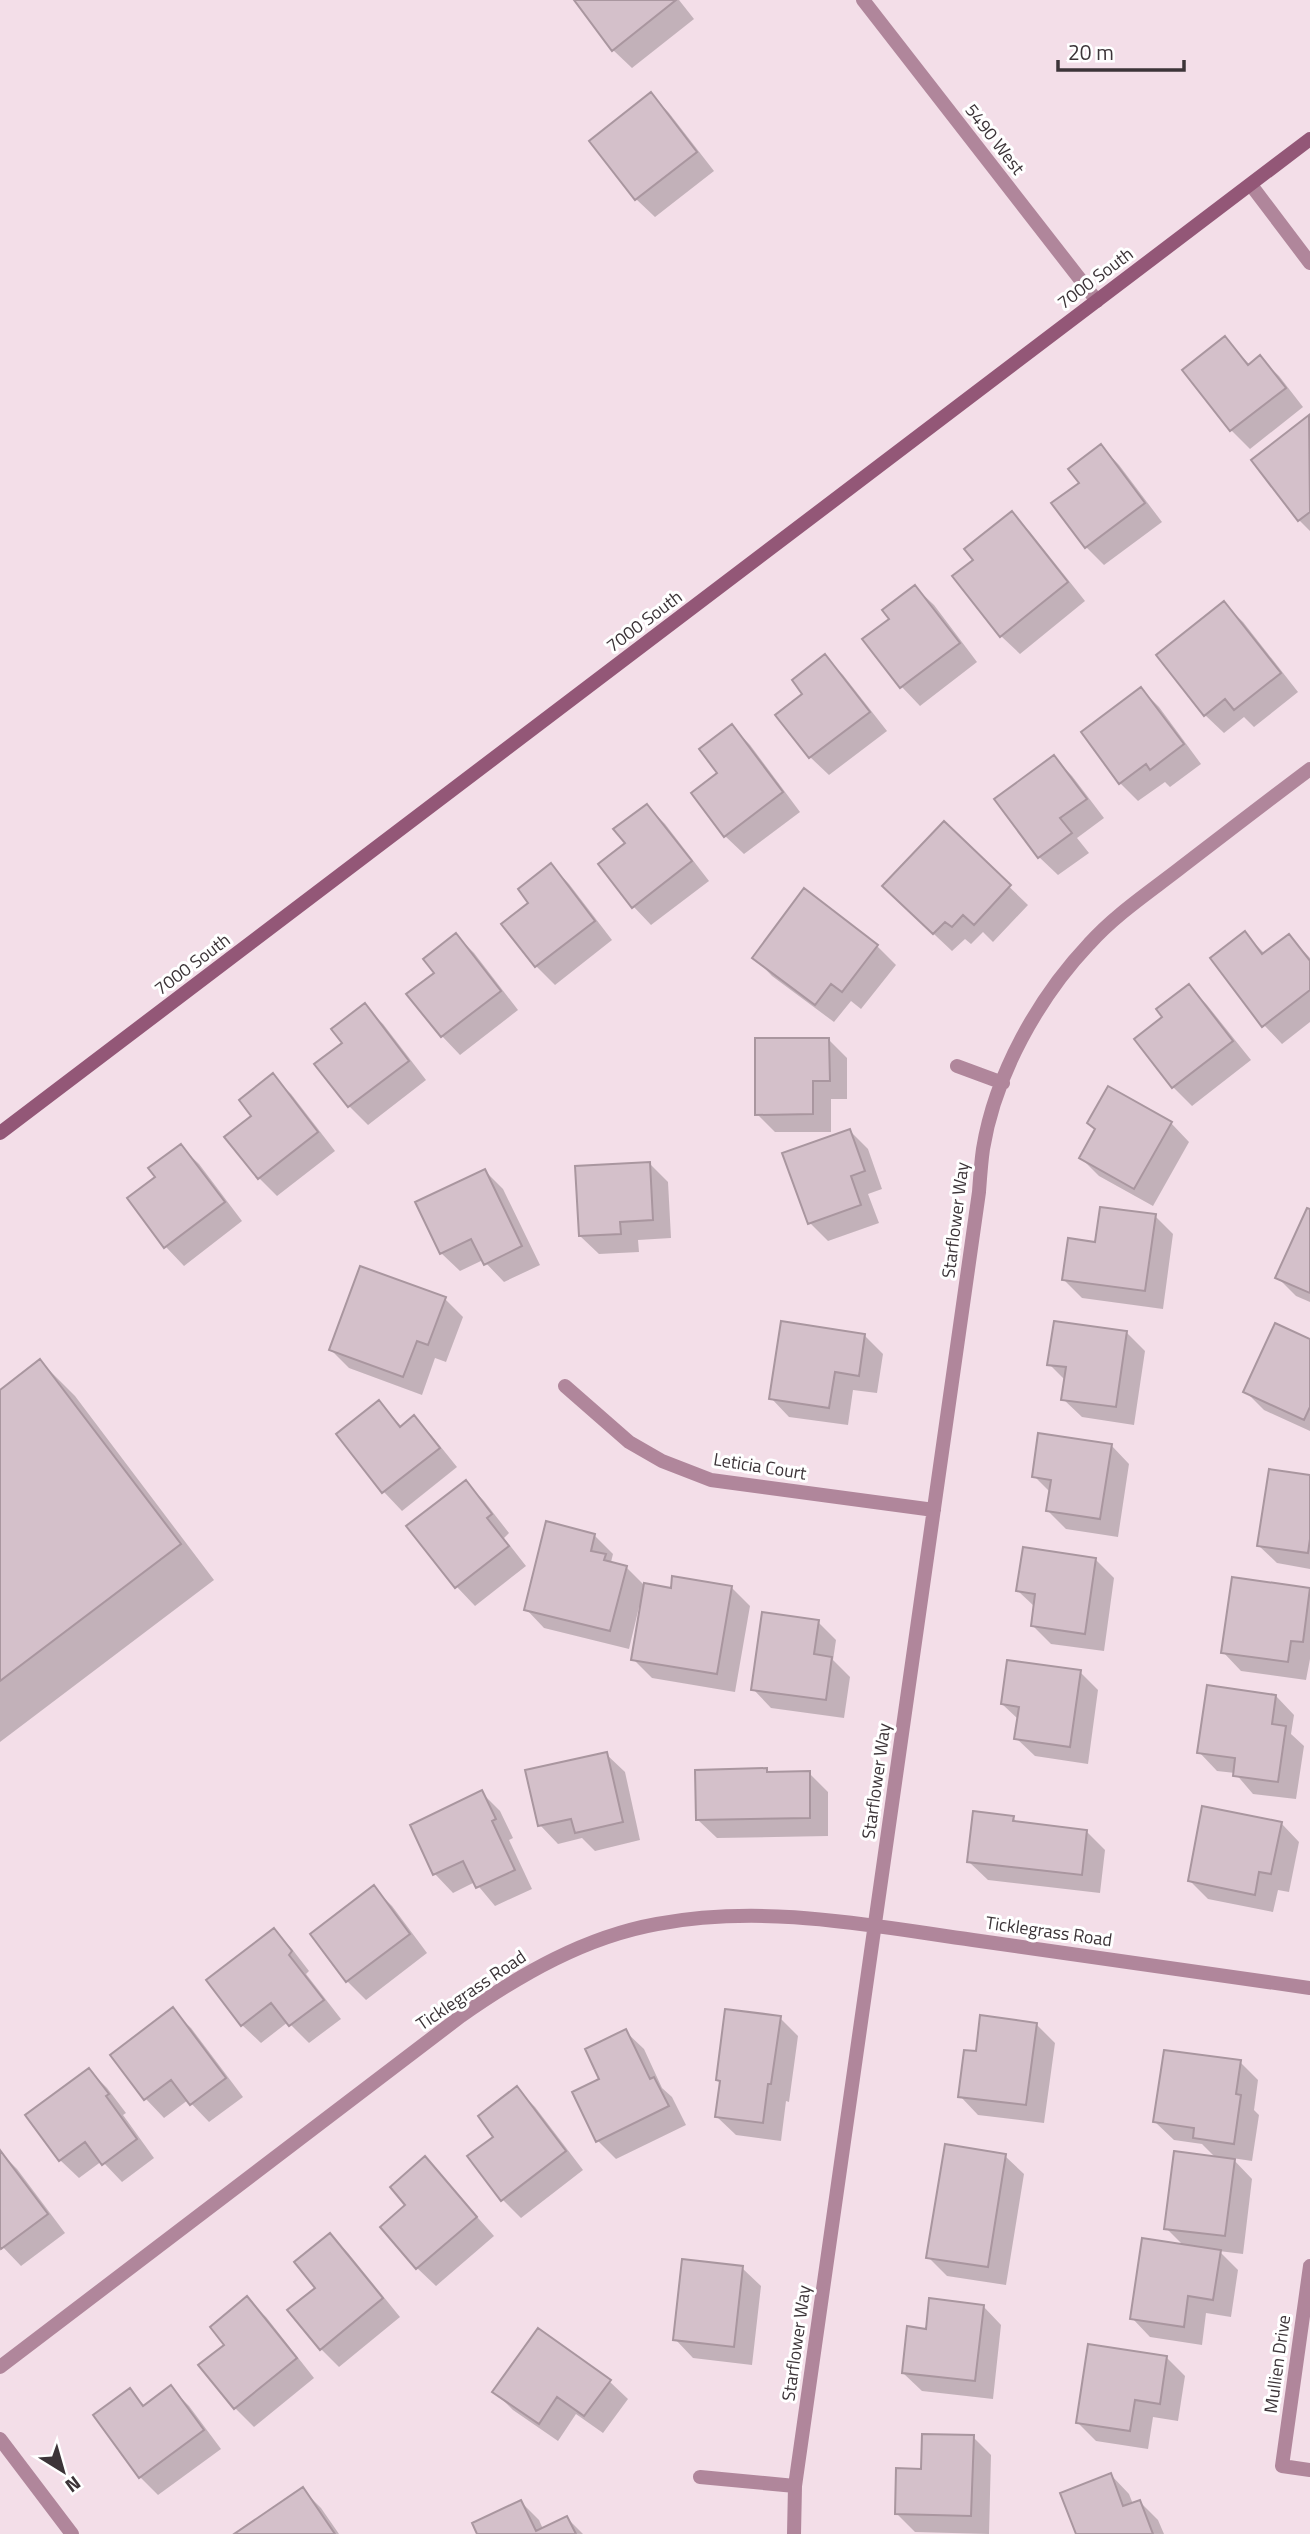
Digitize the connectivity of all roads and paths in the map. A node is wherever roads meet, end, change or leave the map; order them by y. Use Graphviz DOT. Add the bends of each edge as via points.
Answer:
graph roads {
  1 [pos="863,0"];
  2 [pos="1310,139"];
  3 [pos="1251,184"];
  4 [pos="1310,263"];
  5 [pos="1097,301"];
  6 [pos="1310,769"];
  7 [pos="957,1066"];
  8 [pos="1003,1083"];
  9 [pos="0,1133"];
  10 [pos="565,1386"];
  11 [pos="934,1510"];
  12 [pos="875,1926"];
  13 [pos="1310,1987"];
  14 [pos="1310,2266"];
  15 [pos="0,2367"];
  16 [pos="0,2439"];
  17 [pos="1310,2470"];
  18 [pos="701,2477"];
  19 [pos="795,2486"];
  20 [pos="72,2534"];
  21 [pos="794,2534"];
  1 -- 5 [label="street, 5490 West"];
  2 -- 3 [label="street, 7000 South"];
  3 -- 4 [label="street"];
  3 -- 5 [label="street, 7000 South"];
  5 -- 9 [label="street, 7000 South"];
  6 -- 8 [label="street, Starflower Way" via="1089,943 1033,1018"];
  7 -- 8 [label="street"];
  8 -- 11 [label="street, Starflower Way" via="983,1149"];
  10 -- 11 [label="street, Leticia Court" via="629,1442 711,1480"];
  11 -- 12 [label="street, Starflower Way"];
  12 -- 13 [label="street, Ticklegrass Road"];
  12 -- 15 [label="street, Ticklegrass Road" via="762,1914 708,1916 655,1924 553,1959 461,2016"];
  12 -- 19 [label="street, Starflower Way"];
  14 -- 17 [label="street, Mullien Drive" via="1282,2466"];
  16 -- 20 [label="street"];
  18 -- 19 [label="street"];
  19 -- 21 [label="street, Starflower Way"];
}
